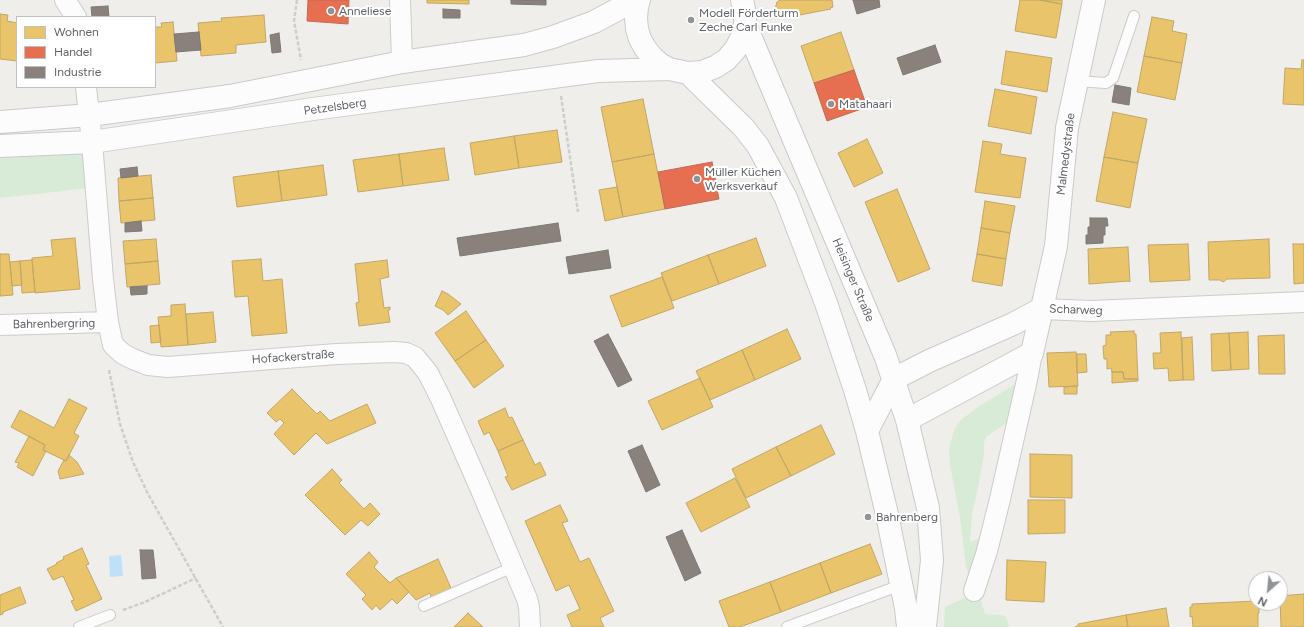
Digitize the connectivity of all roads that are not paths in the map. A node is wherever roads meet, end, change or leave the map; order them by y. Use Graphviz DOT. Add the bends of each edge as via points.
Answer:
graph roads {
  1 [pos="400,0"];
  2 [pos="635,0"];
  3 [pos="639,0"];
  4 [pos="742,0"];
  5 [pos="1094,0"];
  6 [pos="1134,16"];
  7 [pos="745,24"];
  8 [pos="402,62"];
  9 [pos="678,71"];
  10 [pos="1077,81"];
  11 [pos="86,88"];
  12 [pos="90,115"];
  13 [pos="0,122"];
  14 [pos="92,142"];
  15 [pos="0,146"];
  16 [pos="1304,302"];
  17 [pos="1041,309"];
  18 [pos="108,322"];
  19 [pos="0,325"];
  20 [pos="1032,353"];
  21 [pos="894,379"];
  22 [pos="855,390"];
  23 [pos="881,406"];
  24 [pos="907,420"];
  25 [pos="867,431"];
  26 [pos="513,567"];
  27 [pos="902,585"];
  28 [pos="974,591"];
  29 [pos="424,606"];
  30 [pos="110,615"];
  31 [pos="79,627"];
  32 [pos="530,627"];
  33 [pos="787,627"];
  34 [pos="908,627"];
  35 [pos="925,627"];
  1 -- 8 [label="street"];
  2 -- 8 [label="main road" via="594,22 524,45"];
  3 -- 9 [label="main road" via="636,18 640,39 660,64"];
  4 -- 7 [label="main road"];
  5 -- 10 [label="main road, Malmedystraße"];
  6 -- 10 [label="lane" via="1113,78 1106,83"];
  7 -- 9 [label="main road" via="735,50 715,68 702,72"];
  7 -- 21 [label="main road, Heisinger Straße"];
  8 -- 12 [label="main road" via="230,96"];
  9 -- 14 [label="main road, Petzelsberg" via="598,70"];
  9 -- 22 [label="main road" via="744,128 758,146 786,198 814,268"];
  10 -- 17 [label="main road, Malmedystraße" via="1067,128 1056,246"];
  11 -- 12 [label="street"];
  12 -- 13 [label="main road"];
  12 -- 14 [label="street"];
  14 -- 15 [label="main road, Petzelsberg"];
  14 -- 18 [label="street"];
  16 -- 17 [label="street, Scharweg" via="1092,311"];
  17 -- 20 [label="main road"];
  17 -- 21 [label="main road, Scharweg"];
  18 -- 19 [label="street, Bahrenbergring"];
  18 -- 26 [label="street, Hofackerstraße" via="113,345 124,354 148,365 168,367 394,352 415,357 428,373 441,398"];
  20 -- 24 [label="main road"];
  20 -- 28 [label="street" via="999,480 987,551"];
  21 -- 23 [label="main road"];
  21 -- 24 [label="main road, Heisinger Straße"];
  22 -- 23 [label="main road"];
  22 -- 25 [label="main road"];
  23 -- 24 [label="main road"];
  23 -- 25 [label="main road"];
  24 -- 35 [label="main road, Heisinger Straße" via="929,522 932,560"];
  25 -- 27 [label="main road"];
  26 -- 29 [label="lane"];
  26 -- 32 [label="street, Hofackerstraße" via="527,599"];
  27 -- 33 [label="lane"];
  27 -- 34 [label="main road"];
  30 -- 31 [label="lane"];
}
